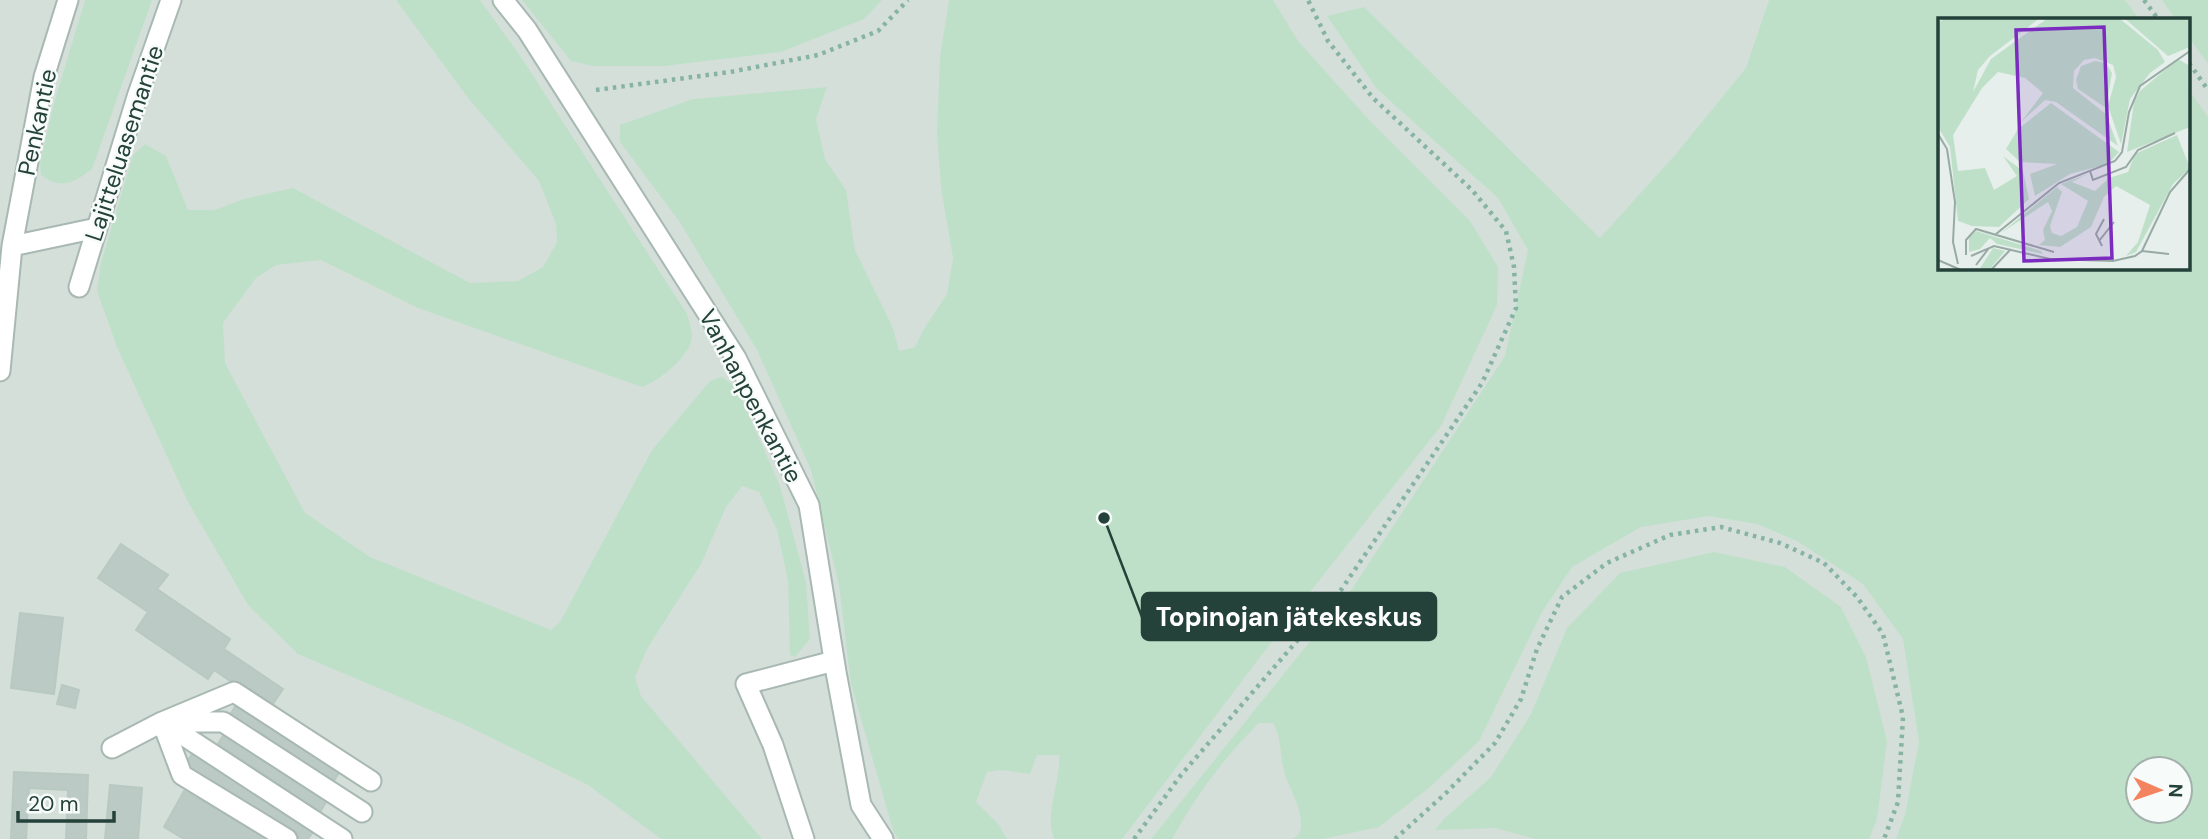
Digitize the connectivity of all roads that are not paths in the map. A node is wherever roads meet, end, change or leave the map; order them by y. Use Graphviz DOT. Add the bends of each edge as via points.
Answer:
graph roads {
  1 [pos="68,0"];
  2 [pos="171,0"];
  3 [pos="503,0"];
  4 [pos="97,228"];
  5 [pos="12,246"];
  6 [pos="79,287"];
  7 [pos="0,371"];
  8 [pos="834,661"];
  9 [pos="162,722"];
  10 [pos="112,748"];
  11 [pos="371,780"];
  12 [pos="362,811"];
  13 [pos="287,839"];
  14 [pos="342,839"];
  15 [pos="804,839"];
  16 [pos="883,839"];
  1 -- 5 [label="lane, Penkantie" via="44,77"];
  2 -- 4 [label="lane, Lajitteluasemantie"];
  3 -- 8 [label="lane, Vanhanpenkantie" via="527,30 736,358 809,505"];
  4 -- 5 [label="lane"];
  4 -- 6 [label="lane, Lajitteluasemantie"];
  5 -- 7 [label="lane, Penkantie"];
  8 -- 15 [label="lane" via="746,684 773,745"];
  8 -- 16 [label="lane, Vanhanpenkantie" via="861,805"];
  9 -- 10 [label="lane"];
  9 -- 11 [label="lane" via="234,692"];
  9 -- 12 [label="lane" via="223,722"];
  9 -- 13 [label="lane" via="182,775"];
  9 -- 14 [label="lane"];
}
